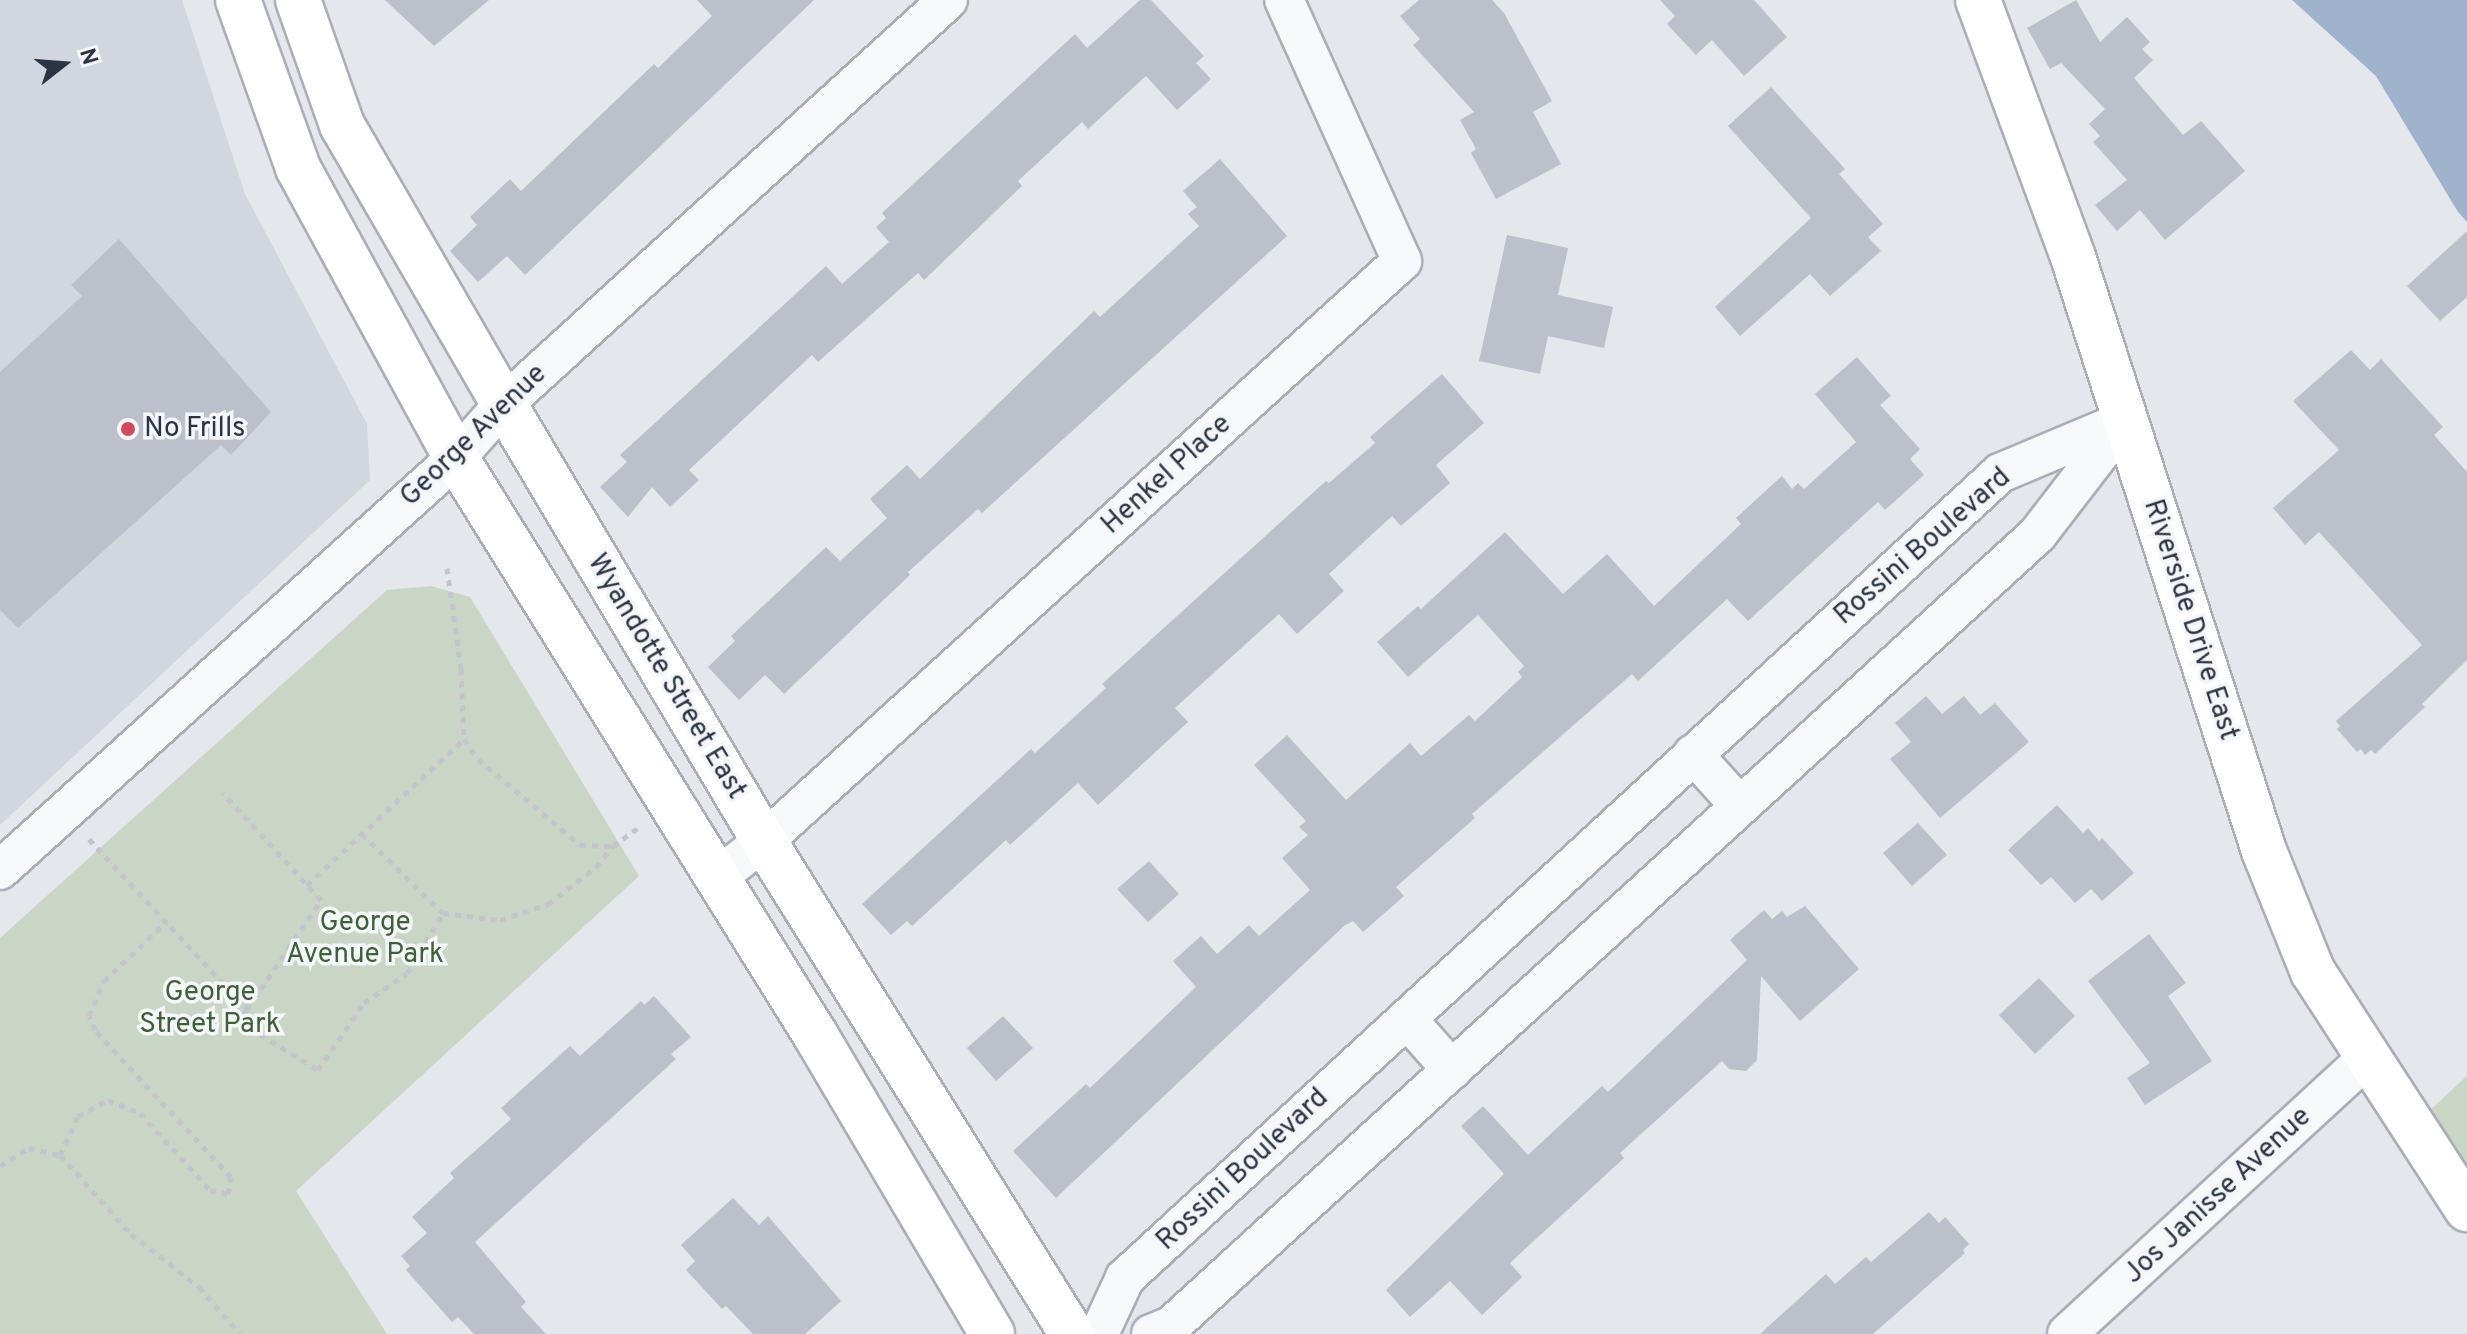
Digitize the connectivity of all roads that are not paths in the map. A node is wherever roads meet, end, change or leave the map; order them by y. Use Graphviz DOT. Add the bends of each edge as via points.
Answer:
graph roads {
  1 [pos="238,0"];
  2 [pos="298,0"];
  3 [pos="948,0"];
  4 [pos="1284,0"];
  5 [pos="1978,0"];
  6 [pos="504,404"];
  7 [pos="2126,420"];
  8 [pos="456,458"];
  9 [pos="1693,754"];
  10 [pos="1739,805"];
  11 [pos="764,841"];
  12 [pos="0,870"];
  13 [pos="716,878"];
  14 [pos="1407,1019"];
  15 [pos="2368,1057"];
  16 [pos="1452,1070"];
  17 [pos="2467,1209"];
  18 [pos="992,1334"];
  19 [pos="1072,1334"];
  20 [pos="1099,1334"];
  21 [pos="1151,1334"];
  22 [pos="2067,1334"];
  1 -- 8 [label="main road" via="298,168"];
  2 -- 6 [label="main road, Wyandotte Street East" via="342,125"];
  3 -- 6 [label="street, George Avenue"];
  4 -- 11 [label="street, Henkel Place" via="1402,261"];
  5 -- 7 [label="main road, Riverside Drive East" via="2073,257"];
  6 -- 8 [label="street, George Avenue"];
  6 -- 11 [label="main road, Wyandotte Street East"];
  7 -- 9 [label="street, Rossini Boulevard" via="2000,473"];
  7 -- 10 [label="street" via="2037,535"];
  7 -- 15 [label="main road, Riverside Drive East" via="2264,851 2313,972"];
  8 -- 12 [label="street, George Avenue"];
  8 -- 13 [label="main road"];
  9 -- 10 [label="street"];
  9 -- 14 [label="street, Rossini Boulevard"];
  10 -- 16 [label="street"];
  11 -- 13 [label="street, Henkel Place"];
  11 -- 19 [label="main road, Wyandotte Street East"];
  13 -- 18 [label="main road"];
  14 -- 16 [label="street"];
  14 -- 20 [label="street, Rossini Boulevard" via="1125,1278"];
  15 -- 17 [label="main road, Riverside Drive East"];
  15 -- 22 [label="street, Jos Janisse Avenue"];
  16 -- 21 [label="street" via="1171,1326"];
}
